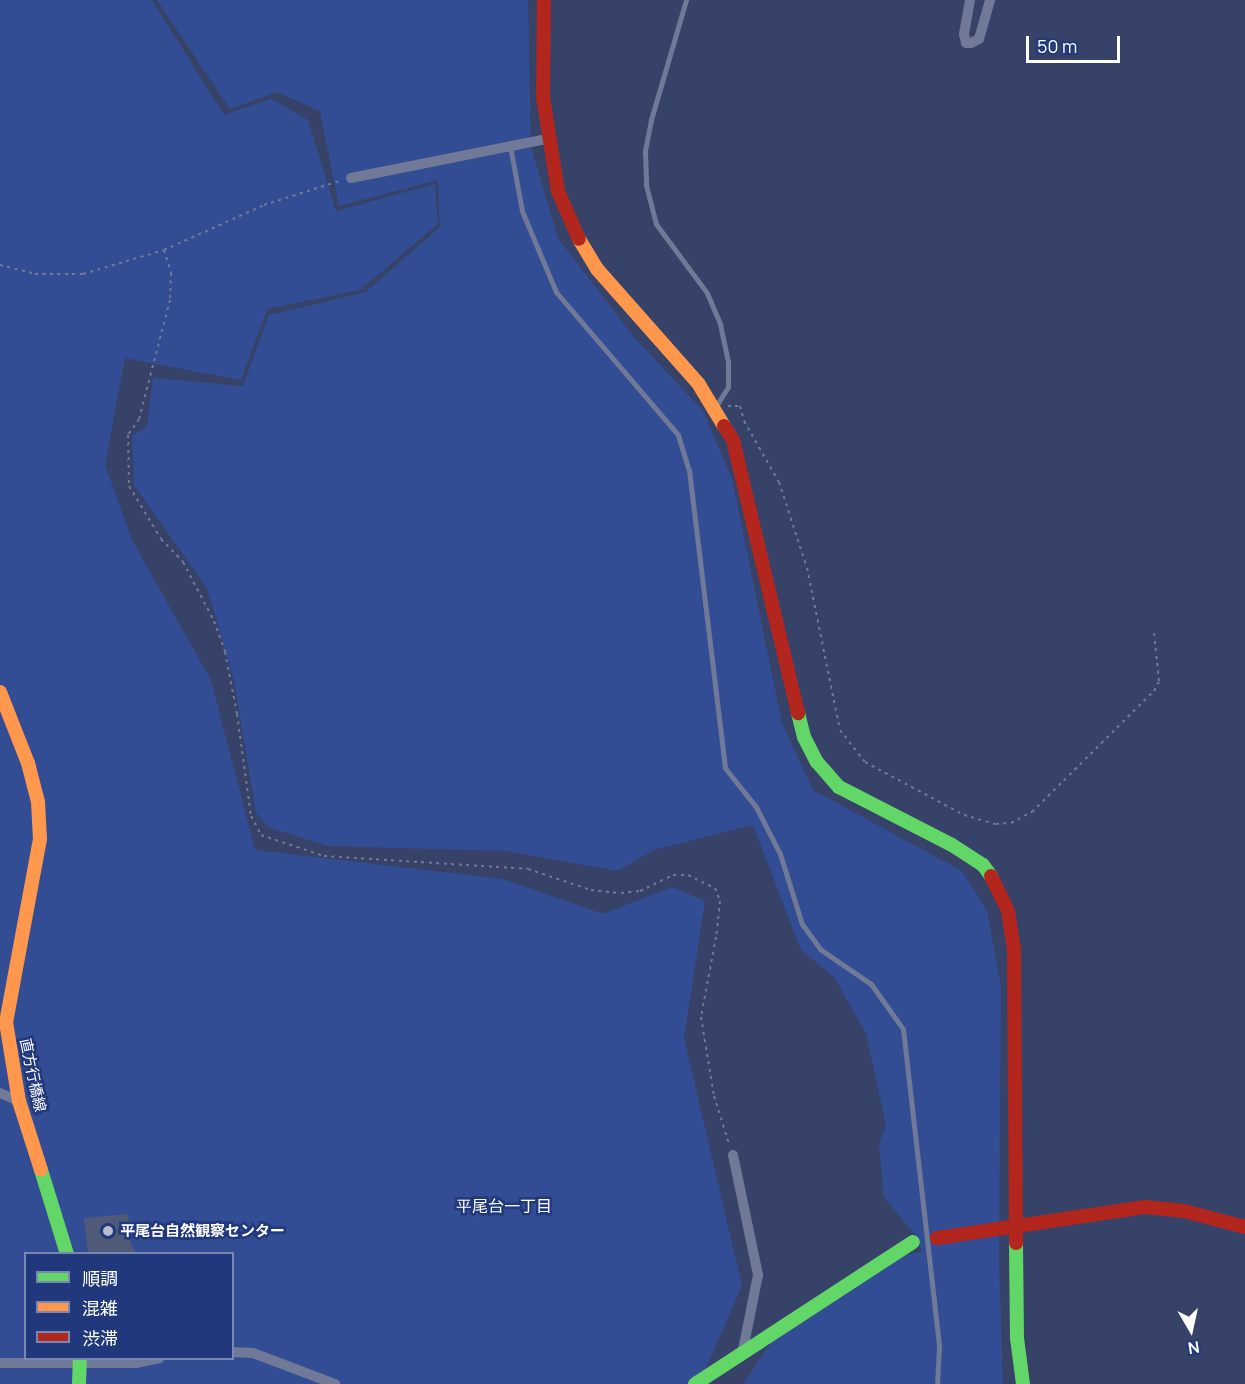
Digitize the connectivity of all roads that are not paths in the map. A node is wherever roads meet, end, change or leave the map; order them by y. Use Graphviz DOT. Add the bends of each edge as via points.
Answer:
graph roads {
  1 [pos="544,0"];
  2 [pos="686,0"];
  3 [pos="970,0"];
  4 [pos="990,0"];
  5 [pos="547,139"];
  6 [pos="510,146"];
  7 [pos="351,178"];
  8 [pos="716,406"];
  9 [pos="0,692"];
  10 [pos="0,1093"];
  11 [pos="19,1101"];
  12 [pos="733,1155"];
  13 [pos="1016,1226"];
  14 [pos="1245,1227"];
  15 [pos="937,1238"];
  16 [pos="913,1242"];
  17 [pos="66,1252"];
  18 [pos="743,1350"];
  19 [pos="234,1352"];
  20 [pos="120,1360"];
  21 [pos="80,1361"];
  22 [pos="0,1363"];
  23 [pos="79,1384"];
  24 [pos="335,1384"];
  25 [pos="695,1384"];
  26 [pos="937,1384"];
  27 [pos="1023,1384"];
  1 -- 5 [label="street"];
  2 -- 8 [label="lane" via="651,120 645,152 646,185 656,224 707,293 720,324 728,361 728,387"];
  3 -- 4 [label="street" via="966,43 979,39"];
  5 -- 6 [label="street"];
  5 -- 8 [label="street" via="558,191 574,231 597,269"];
  6 -- 7 [label="street"];
  6 -- 26 [label="lane" via="522,211 556,292 678,435 689,470 725,768 756,807 780,854 801,924 820,949 871,984 903,1029 939,1347"];
  8 -- 13 [label="street" via="745,476 792,695 804,737 817,762 839,788 952,845 983,865 998,886 1008,911 1014,947"];
  9 -- 11 [label="street, 直方行橋線" via="28,763 38,802 40,839 6,1022"];
  10 -- 11 [label="street"];
  11 -- 17 [label="street, 直方行橋線"];
  12 -- 18 [label="street" via="759,1275"];
  13 -- 14 [label="street" via="1145,1207 1184,1211"];
  13 -- 15 [label="street"];
  13 -- 27 [label="street" via="1017,1338"];
  16 -- 18 [label="street"];
  18 -- 25 [label="street"];
  19 -- 24 [label="street" via="253,1353"];
  20 -- 21 [label="street"];
  21 -- 22 [label="street"];
  21 -- 23 [label="street"];
}
